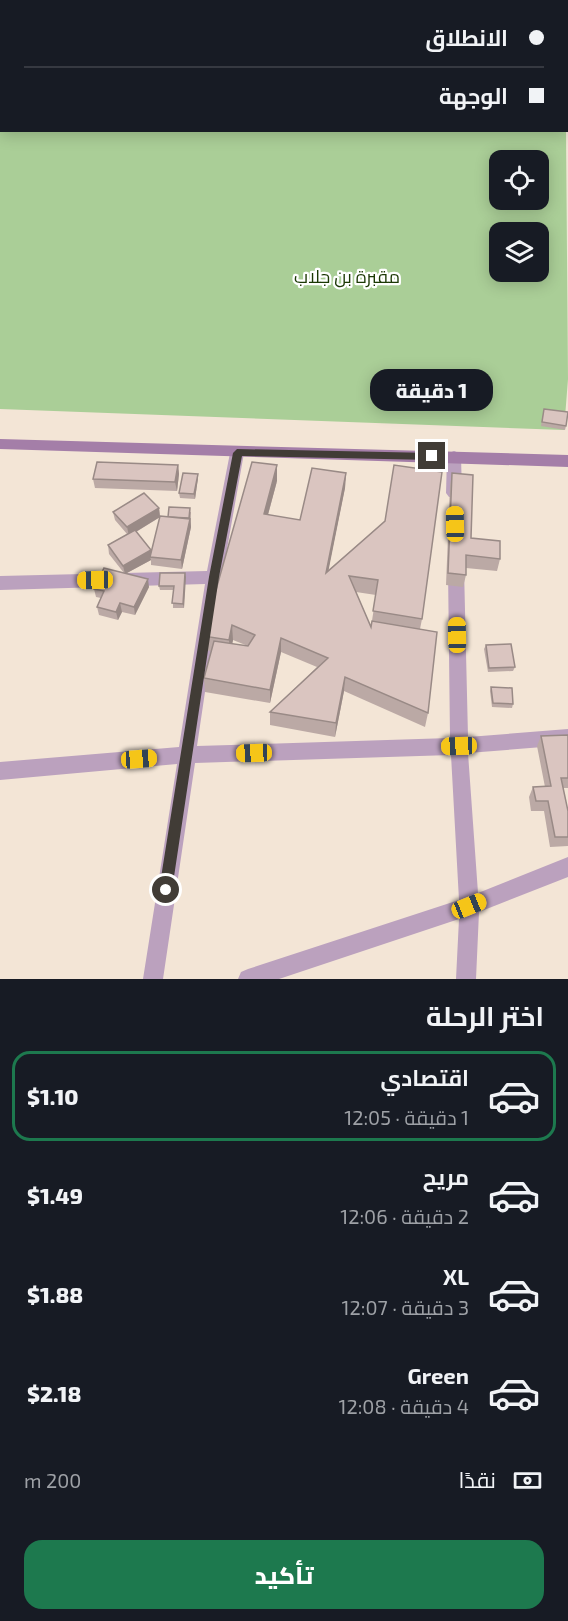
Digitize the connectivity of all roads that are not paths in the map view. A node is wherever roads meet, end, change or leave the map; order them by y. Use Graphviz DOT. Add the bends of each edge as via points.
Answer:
graph roads {
  1 [pos="0,444"];
  2 [pos="237,453"];
  3 [pos="454,457"];
  4 [pos="568,461"];
  5 [pos="455,514"];
  6 [pos="455,549"];
  7 [pos="214,577"];
  8 [pos="0,583"];
  9 [pos="568,737"];
  10 [pos="459,746"];
  11 [pos="185,755"];
  12 [pos="0,771"];
  13 [pos="568,867"];
  14 [pos="469,906"];
  15 [pos="153,979"];
  16 [pos="248,979"];
  17 [pos="466,979"];
  1 -- 2 [label="street"];
  2 -- 3 [label="street"];
  2 -- 7 [label="street"];
  3 -- 4 [label="street"];
  3 -- 5 [label="street"];
  6 -- 10 [label="street"];
  7 -- 8 [label="street"];
  7 -- 11 [label="street"];
  9 -- 10 [label="street"];
  10 -- 11 [label="street"];
  10 -- 14 [label="street"];
  11 -- 12 [label="street"];
  11 -- 15 [label="street"];
  13 -- 14 [label="street"];
  14 -- 16 [label="street"];
  14 -- 17 [label="street"];
}
